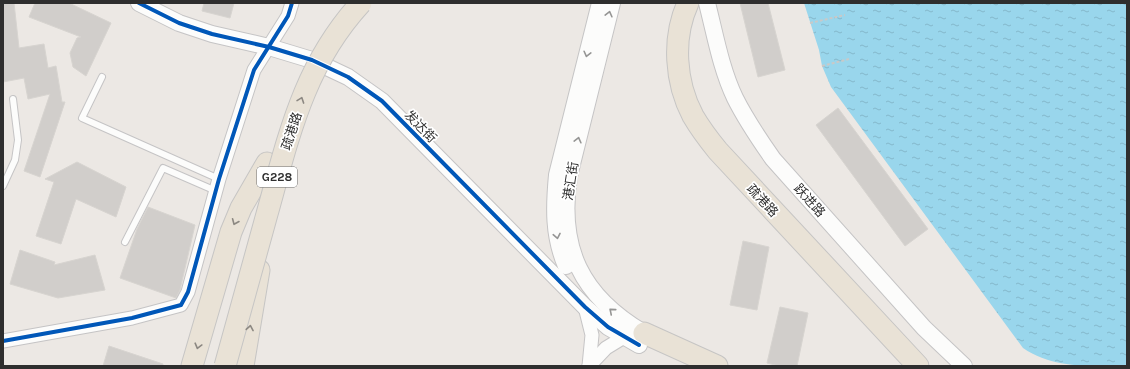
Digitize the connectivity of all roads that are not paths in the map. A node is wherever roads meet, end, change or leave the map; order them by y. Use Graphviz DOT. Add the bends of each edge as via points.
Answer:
graph roads {
  1 [pos="139,3"];
  2 [pos="292,3"];
  3 [pos="342,3"];
  4 [pos="361,3"];
  5 [pos="600,3"];
  6 [pos="612,3"];
  7 [pos="674,3"];
  8 [pos="688,3"];
  9 [pos="707,3"];
  10 [pos="270,46"];
  11 [pos="102,77"];
  12 [pos="13,99"];
  13 [pos="267,163"];
  14 [pos="218,185"];
  15 [pos="3,186"];
  16 [pos="266,219"];
  17 [pos="125,242"];
  18 [pos="571,277"];
  19 [pos="585,307"];
  20 [pos="636,338"];
  21 [pos="3,341"];
  22 [pos="885,341"];
  23 [pos="192,366"];
  24 [pos="211,366"];
  25 [pos="225,366"];
  26 [pos="243,366"];
  27 [pos="589,366"];
  28 [pos="684,366"];
  29 [pos="717,366"];
  30 [pos="899,366"];
  31 [pos="918,366"];
  32 [pos="964,366"];
  1 -- 10 [label="street, 发达街" via="179,23 212,34"];
  2 -- 10 [label="street" via="288,16"];
  3 -- 13 [label="highway, 疏港路 / G228" via="312,42 290,89"];
  16 -- 4 [label="highway, 疏港路 / G228, one-way, bridge" via="303,94 325,50"];
  5 -- 18 [label="street, 港汇街, one-way" via="557,175 556,233 561,255"];
  18 -- 6 [label="street, 港汇街, one-way" via="571,250 565,200"];
  7 -- 22 [label="highway" via="664,45 664,66 667,84 681,122 707,159"];
  8 -- 22 [label="highway, 疏港路" via="680,26 678,65 686,100 693,116 718,151"];
  9 -- 32 [label="street, 跃进路" via="735,97 752,130 773,159 924,328"];
  10 -- 14 [label="street" via="254,70"];
  10 -- 18 [label="street, 发达街" via="312,60 348,77 382,101"];
  11 -- 14 [label="lane" via="82,118"];
  12 -- 15 [label="lane" via="18,140 15,160"];
  13 -- 23 [label="highway, one-way" via="241,208 231,232"];
  13 -- 24 [label="highway, 疏港路 / G228"];
  14 -- 17 [label="lane" via="162,168"];
  14 -- 21 [label="street" via="188,292 180,304 132,318"];
  16 -- 25 [label="highway, 疏港路 / G228, bridge"];
  26 -- 16 [label="highway, one-way, bridge"];
  18 -- 19 [label="street, 发达街"];
  20 -- 18 [label="street, 港汇街, one-way" via="594,293"];
  19 -- 20 [label="street, 发达街" via="608,327"];
  19 -- 27 [label="street" via="592,335"];
  20 -- 27 [label="street" via="606,348"];
  20 -- 28 [label="highway"];
  20 -- 29 [label="highway"];
  22 -- 30 [label="highway, 疏港路"];
  22 -- 31 [label="highway, 疏港路"];
}
